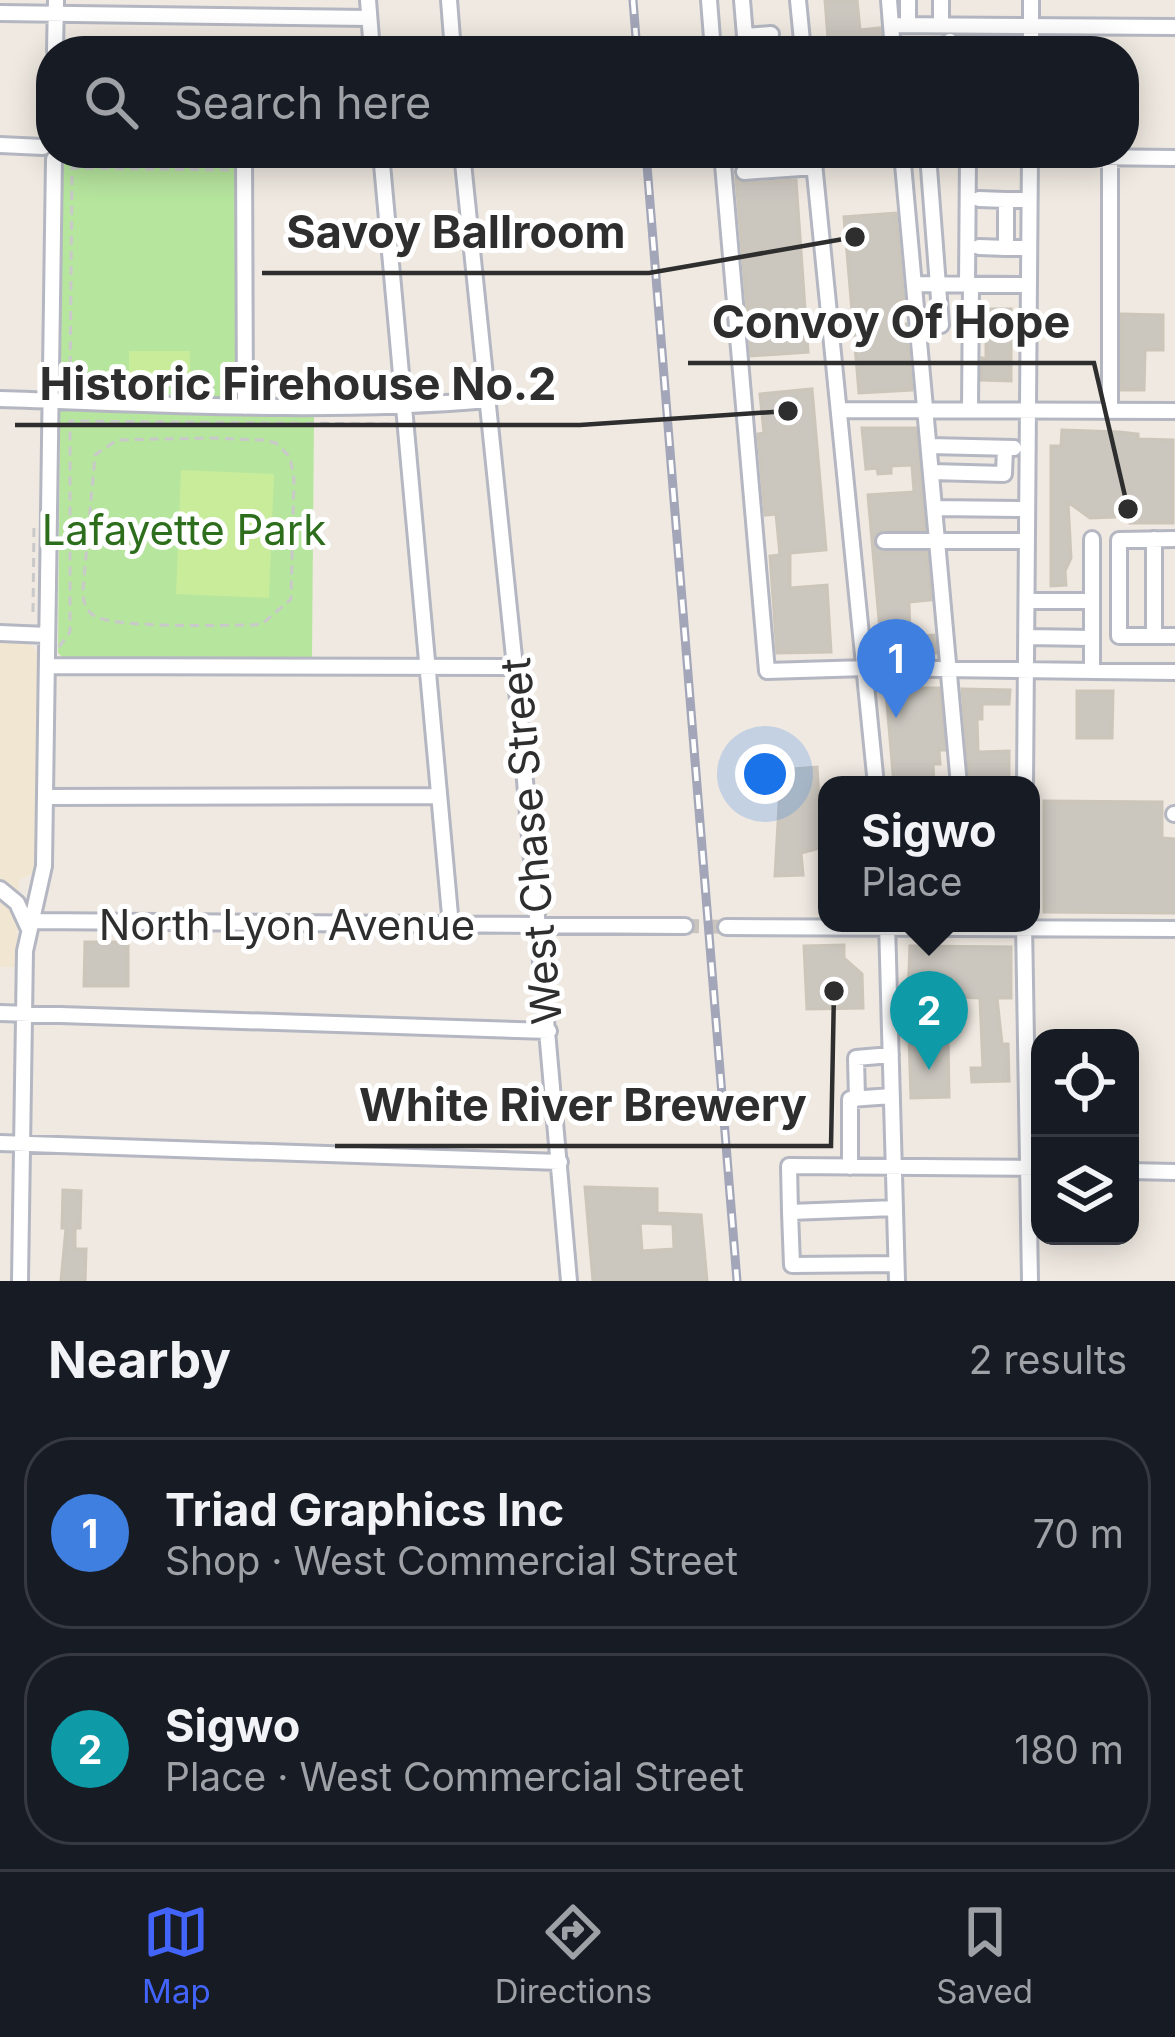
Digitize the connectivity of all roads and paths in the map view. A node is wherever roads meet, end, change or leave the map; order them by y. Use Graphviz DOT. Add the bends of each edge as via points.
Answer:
graph roads {
  1 [pos="368,0"];
  2 [pos="448,0"];
  3 [pos="709,0"];
  4 [pos="742,0"];
  5 [pos="799,0"];
  6 [pos="889,0"];
  7 [pos="908,0"];
  8 [pos="941,0"];
  9 [pos="1031,0"];
  10 [pos="56,8"];
  11 [pos="0,14"];
  12 [pos="369,18"];
  13 [pos="899,25"];
  14 [pos="940,25"];
  15 [pos="1031,25"];
  16 [pos="1175,27"];
  17 [pos="771,34"];
  18 [pos="371,36"];
  19 [pos="452,36"];
  20 [pos="712,36"];
  21 [pos="745,36"];
  22 [pos="754,36"];
  23 [pos="802,36"];
  24 [pos="896,36"];
  25 [pos="1031,36"];
  26 [pos="0,145"];
  27 [pos="36,148"];
  28 [pos="1139,157"];
  29 [pos="1175,158"];
  30 [pos="53,168"];
  31 [pos="382,168"];
  32 [pos="464,168"];
  33 [pos="723,168"];
  34 [pos="764,168"];
  35 [pos="815,168"];
  36 [pos="903,168"];
  37 [pos="929,168"];
  38 [pos="962,168"];
  39 [pos="1030,168"];
  40 [pos="1110,168"];
  41 [pos="244,170"];
  42 [pos="744,172"];
  43 [pos="979,199"];
  44 [pos="1006,200"];
  45 [pos="1029,200"];
  46 [pos="979,247"];
  47 [pos="1006,248"];
  48 [pos="1029,248"];
  49 [pos="915,284"];
  50 [pos="938,284"];
  51 [pos="969,285"];
  52 [pos="1029,285"];
  53 [pos="940,325"];
  54 [pos="0,399"];
  55 [pos="52,400"];
  56 [pos="488,400"];
  57 [pos="239,406"];
  58 [pos="403,407"];
  59 [pos="1028,409"];
  60 [pos="839,410"];
  61 [pos="926,410"];
  62 [pos="970,410"];
  63 [pos="1111,410"];
  64 [pos="1175,411"];
  65 [pos="396,424"];
  66 [pos="929,446"];
  67 [pos="1005,448"];
  68 [pos="1028,448"];
  69 [pos="932,472"];
  70 [pos="935,508"];
  71 [pos="1027,509"];
  72 [pos="1092,538"];
  73 [pos="1154,539"];
  74 [pos="1175,539"];
  75 [pos="938,540"];
  76 [pos="884,541"];
  77 [pos="1027,541"];
  78 [pos="1027,602"];
  79 [pos="1092,602"];
  80 [pos="118,623"];
  81 [pos="0,633"];
  82 [pos="47,635"];
  83 [pos="1154,636"];
  84 [pos="1175,636"];
  85 [pos="1027,637"];
  86 [pos="1092,638"];
  87 [pos="58,648"];
  88 [pos="47,666"];
  89 [pos="427,667"];
  90 [pos="515,667"];
  91 [pos="866,668"];
  92 [pos="949,669"];
  93 [pos="1026,671"];
  94 [pos="1092,671"];
  95 [pos="1175,672"];
  96 [pos="875,776"];
  97 [pos="958,776"];
  98 [pos="1025,776"];
  99 [pos="439,796"];
  100 [pos="46,797"];
  101 [pos="0,889"];
  102 [pos="38,890"];
  103 [pos="451,926"];
  104 [pos="537,926"];
  105 [pos="686,926"];
  106 [pos="818,926"];
  107 [pos="1040,926"];
  108 [pos="726,927"];
  109 [pos="31,928"];
  110 [pos="1175,929"];
  111 [pos="888,932"];
  112 [pos="1024,932"];
  113 [pos="0,1013"];
  114 [pos="24,1014"];
  115 [pos="549,1031"];
  116 [pos="891,1054"];
  117 [pos="892,1096"];
  118 [pos="857,1099"];
  119 [pos="1034,1137"];
  120 [pos="0,1143"];
  121 [pos="22,1144"];
  122 [pos="560,1162"];
  123 [pos="850,1167"];
  124 [pos="895,1168"];
  125 [pos="1031,1168"];
  126 [pos="1139,1171"];
  127 [pos="1175,1172"];
  128 [pos="896,1208"];
  129 [pos="790,1212"];
  130 [pos="1032,1245"];
  131 [pos="896,1264"];
  132 [pos="15,1272"];
  133 [pos="569,1281"];
  134 [pos="897,1281"];
  135 [pos="1030,1281"];
  1 -- 12 [label="street"];
  2 -- 19 [label="street"];
  3 -- 20 [label="street"];
  4 -- 21 [label="street"];
  5 -- 23 [label="street"];
  6 -- 13 [label="street"];
  7 -- 13 [label="street"];
  8 -- 14 [label="street"];
  9 -- 15 [label="street"];
  10 -- 11 [label="street"];
  10 -- 12 [label="street"];
  12 -- 18 [label="street"];
  13 -- 14 [label="street"];
  13 -- 24 [label="street"];
  14 -- 15 [label="street"];
  15 -- 16 [label="street"];
  15 -- 25 [label="street"];
  17 -- 22 [label="street"];
  26 -- 27 [label="street"];
  28 -- 29 [label="street"];
  30 -- 55 [label="street"];
  31 -- 58 [label="street"];
  32 -- 56 [label="street, West Chase Street"];
  33 -- 91 [label="street" via="767,671"];
  34 -- 42 [label="street"];
  35 -- 60 [label="street"];
  36 -- 49 [label="street"];
  37 -- 50 [label="street"];
  38 -- 51 [label="street"];
  39 -- 45 [label="street"];
  40 -- 63 [label="street"];
  41 -- 57 [label="street"];
  41 -- 57 [label="path" via="72,168 70,386 233,388"];
  43 -- 44 [label="street"];
  44 -- 45 [label="street"];
  44 -- 47 [label="street"];
  45 -- 48 [label="street"];
  46 -- 47 [label="street"];
  47 -- 48 [label="street"];
  48 -- 52 [label="street"];
  49 -- 50 [label="street"];
  49 -- 61 [label="street"];
  50 -- 51 [label="street"];
  50 -- 53 [label="street"];
  51 -- 52 [label="street"];
  51 -- 62 [label="street"];
  52 -- 59 [label="street"];
  54 -- 55 [label="street"];
  55 -- 57 [label="street"];
  55 -- 82 [label="street"];
  56 -- 58 [label="street"];
  56 -- 90 [label="street, West Chase Street"];
  57 -- 58 [label="street"];
  58 -- 89 [label="street"];
  59 -- 62 [label="street"];
  59 -- 63 [label="street"];
  59 -- 68 [label="street"];
  60 -- 61 [label="street"];
  60 -- 91 [label="street"];
  61 -- 62 [label="street"];
  61 -- 66 [label="street"];
  63 -- 64 [label="street"];
  65 -- 87 [label="path" via="70,421 70,632"];
  66 -- 67 [label="street"];
  66 -- 69 [label="street"];
  67 -- 68 [label="street"];
  67 -- 69 [label="street" via="1004,474"];
  68 -- 71 [label="street"];
  69 -- 70 [label="street"];
  70 -- 71 [label="street"];
  70 -- 75 [label="street"];
  71 -- 77 [label="street"];
  72 -- 79 [label="street"];
  73 -- 74 [label="street"];
  73 -- 83 [label="street"];
  73 -- 83 [label="street" via="1119,540 1119,636"];
  75 -- 76 [label="street"];
  75 -- 77 [label="street"];
  75 -- 92 [label="street"];
  77 -- 78 [label="street"];
  78 -- 79 [label="street"];
  78 -- 85 [label="street"];
  79 -- 86 [label="street"];
  80 -- 80 [label="path" via="95,617 83,599 95,455 117,440 263,440 284,448 294,479 294,590 285,608 253,625"];
  81 -- 82 [label="street"];
  82 -- 88 [label="street"];
  83 -- 84 [label="street"];
  85 -- 86 [label="street"];
  85 -- 93 [label="street"];
  86 -- 94 [label="street"];
  88 -- 89 [label="street"];
  88 -- 100 [label="street"];
  89 -- 90 [label="street"];
  89 -- 99 [label="street"];
  90 -- 104 [label="street, West Chase Street"];
  91 -- 92 [label="street"];
  91 -- 96 [label="street"];
  92 -- 93 [label="street"];
  92 -- 97 [label="street"];
  93 -- 94 [label="street"];
  93 -- 98 [label="street"];
  94 -- 95 [label="street"];
  99 -- 100 [label="street"];
  99 -- 103 [label="street"];
  100 -- 102 [label="street"];
  101 -- 102 [label="street, North Lyon Avenue"];
  101 -- 109 [label="street"];
  102 -- 109 [label="street"];
  103 -- 104 [label="street, North Lyon Avenue"];
  103 -- 109 [label="street, North Lyon Avenue"];
  104 -- 105 [label="street, North Lyon Avenue"];
  104 -- 115 [label="street, West Chase Street"];
  106 -- 108 [label="street"];
  107 -- 110 [label="street"];
  109 -- 114 [label="street"];
  111 -- 116 [label="street"];
  112 -- 119 [label="street"];
  113 -- 114 [label="street"];
  114 -- 115 [label="street"];
  114 -- 121 [label="street"];
  115 -- 122 [label="street, West Chase Street"];
  116 -- 117 [label="street"];
  116 -- 118 [label="street" via="856,1058"];
  117 -- 118 [label="street"];
  117 -- 124 [label="street"];
  118 -- 123 [label="street" via="850,1099"];
  120 -- 121 [label="street"];
  121 -- 122 [label="street"];
  121 -- 132 [label="street"];
  122 -- 133 [label="street, West Chase Street"];
  123 -- 124 [label="street"];
  123 -- 129 [label="street" via="789,1166"];
  124 -- 125 [label="street"];
  124 -- 128 [label="street"];
  126 -- 127 [label="street"];
  128 -- 129 [label="street"];
  128 -- 131 [label="street"];
  129 -- 131 [label="street" via="792,1265"];
  130 -- 135 [label="street"];
  131 -- 134 [label="street"];
}
